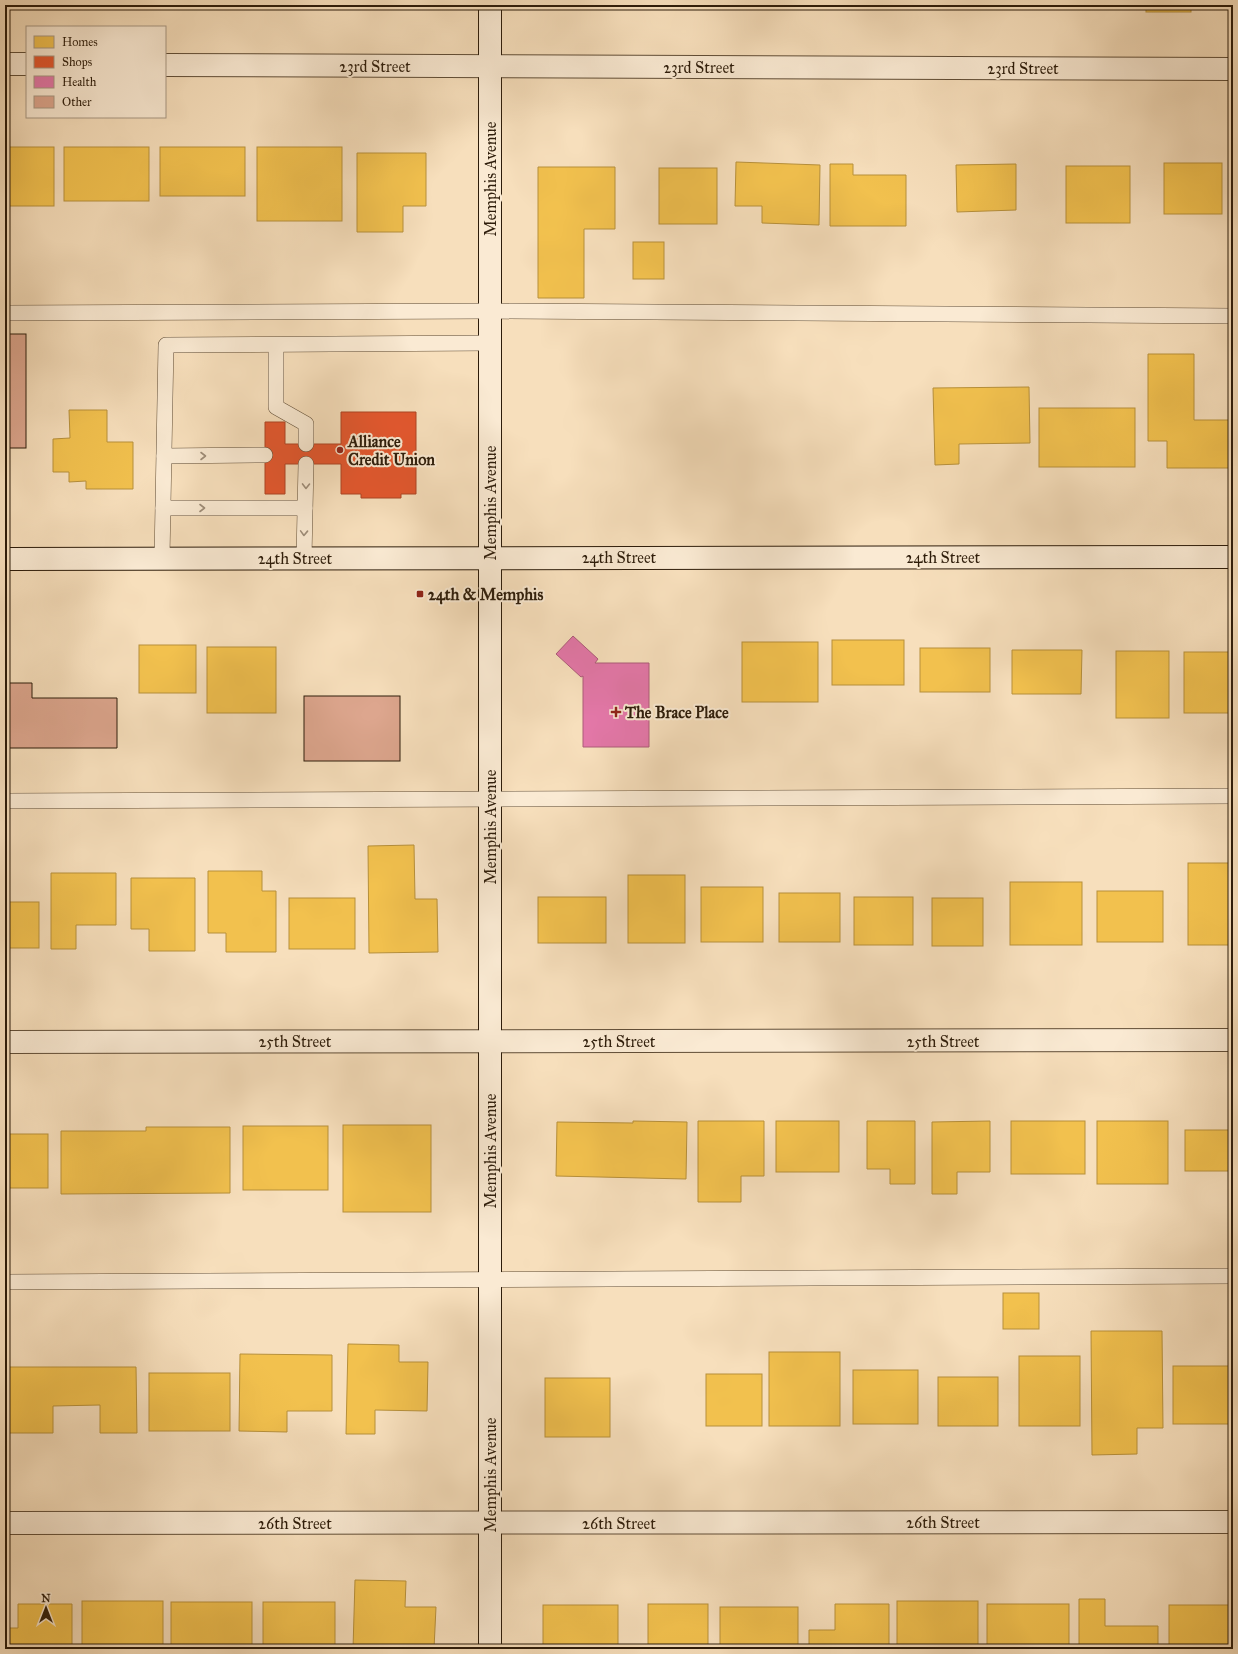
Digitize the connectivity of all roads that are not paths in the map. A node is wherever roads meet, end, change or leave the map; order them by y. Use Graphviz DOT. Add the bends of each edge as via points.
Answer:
graph roads {
  1 [pos="490,5"];
  2 [pos="5,64"];
  3 [pos="26,64"];
  4 [pos="166,65"];
  5 [pos="490,66"];
  6 [pos="1233,69"];
  7 [pos="490,311"];
  8 [pos="5,313"];
  9 [pos="1233,316"];
  10 [pos="490,343"];
  11 [pos="276,345"];
  12 [pos="306,444"];
  13 [pos="265,455"];
  14 [pos="164,456"];
  15 [pos="306,464"];
  16 [pos="163,508"];
  17 [pos="305,508"];
  18 [pos="490,557"];
  19 [pos="1233,557"];
  20 [pos="162,558"];
  21 [pos="304,558"];
  22 [pos="5,559"];
  23 [pos="1233,796"];
  24 [pos="490,800"];
  25 [pos="5,801"];
  26 [pos="1233,1040"];
  27 [pos="490,1041"];
  28 [pos="5,1042"];
  29 [pos="1233,1276"];
  30 [pos="490,1281"];
  31 [pos="5,1282"];
  32 [pos="1233,1522"];
  33 [pos="5,1523"];
  34 [pos="490,1523"];
  35 [pos="490,1649"];
  1 -- 5 [label="street, Memphis Avenue"];
  2 -- 3 [label="street"];
  4 -- 5 [label="street, 23rd Street"];
  5 -- 6 [label="street, 23rd Street"];
  5 -- 7 [label="street, Memphis Avenue"];
  7 -- 8 [label="lane"];
  7 -- 9 [label="lane"];
  7 -- 10 [label="street, Memphis Avenue"];
  10 -- 11 [label="lane"];
  10 -- 18 [label="street, Memphis Avenue"];
  11 -- 12 [label="lane" via="276,407 306,424"];
  11 -- 14 [label="lane" via="166,345"];
  14 -- 13 [label="lane, one-way"];
  14 -- 16 [label="lane"];
  15 -- 17 [label="lane, one-way"];
  16 -- 17 [label="lane, one-way"];
  16 -- 20 [label="lane"];
  17 -- 21 [label="lane, one-way"];
  18 -- 19 [label="street, 24th Street"];
  18 -- 21 [label="street, 24th Street"];
  18 -- 24 [label="street, Memphis Avenue"];
  20 -- 21 [label="street, 24th Street"];
  20 -- 22 [label="street, 24th Street"];
  23 -- 24 [label="lane"];
  24 -- 25 [label="lane"];
  24 -- 27 [label="street, Memphis Avenue"];
  26 -- 27 [label="street, 25th Street"];
  27 -- 28 [label="street, 25th Street"];
  27 -- 30 [label="street, Memphis Avenue"];
  29 -- 30 [label="lane"];
  30 -- 31 [label="lane"];
  30 -- 34 [label="street, Memphis Avenue"];
  32 -- 34 [label="street, 26th Street"];
  33 -- 34 [label="street, 26th Street"];
  34 -- 35 [label="street, Memphis Avenue"];
}
